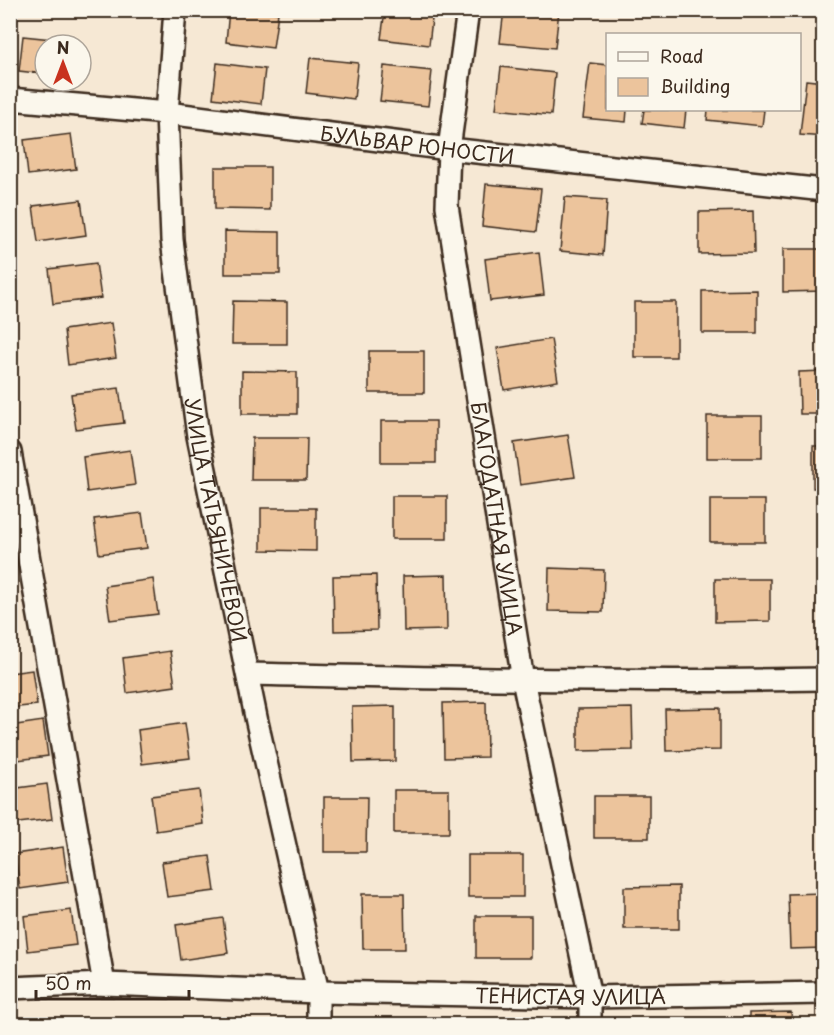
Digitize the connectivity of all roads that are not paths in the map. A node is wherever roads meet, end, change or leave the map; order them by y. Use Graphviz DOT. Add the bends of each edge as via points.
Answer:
graph roads {
  1 [pos="176,10"];
  2 [pos="468,10"];
  3 [pos="10,99"];
  4 [pos="167,113"];
  5 [pos="448,149"];
  6 [pos="824,190"];
  7 [pos="10,452"];
  8 [pos="248,674"];
  9 [pos="824,679"];
  10 [pos="523,680"];
  11 [pos="104,984"];
  12 [pos="10,988"];
  13 [pos="318,992"];
  14 [pos="824,993"];
  15 [pos="590,997"];
  16 [pos="318,1024"];
  17 [pos="590,1024"];
  1 -- 4 [label="street, УЛИЦА ТАТЬЯНИЧЕВОЙ"];
  2 -- 5 [label="street, БЛАГОДАТНАЯ УЛИЦА"];
  3 -- 4 [label="street, БУЛЬВАР ЮНОСТИ"];
  4 -- 5 [label="street, БУЛЬВАР ЮНОСТИ"];
  4 -- 8 [label="street, УЛИЦА ТАТЬЯНИЧЕВОЙ" via="172,240 198,436"];
  5 -- 6 [label="street, БУЛЬВАР ЮНОСТИ"];
  5 -- 10 [label="street, БЛАГОДАТНАЯ УЛИЦА" via="447,206"];
  7 -- 11 [label="street"];
  8 -- 10 [label="street"];
  8 -- 13 [label="street, УЛИЦА ТАТЬЯНИЧЕВОЙ"];
  9 -- 10 [label="street"];
  10 -- 15 [label="street, БЛАГОДАТНАЯ УЛИЦА"];
  11 -- 12 [label="street, ТЕНИСТАЯ УЛИЦА"];
  11 -- 13 [label="street, ТЕНИСТАЯ УЛИЦА"];
  13 -- 15 [label="street, ТЕНИСТАЯ УЛИЦА"];
  13 -- 16 [label="street, УЛИЦА ТАТЬЯНИЧЕВОЙ"];
  14 -- 15 [label="street, ТЕНИСТАЯ УЛИЦА"];
  15 -- 17 [label="street, БЛАГОДАТНАЯ УЛИЦА"];
}
